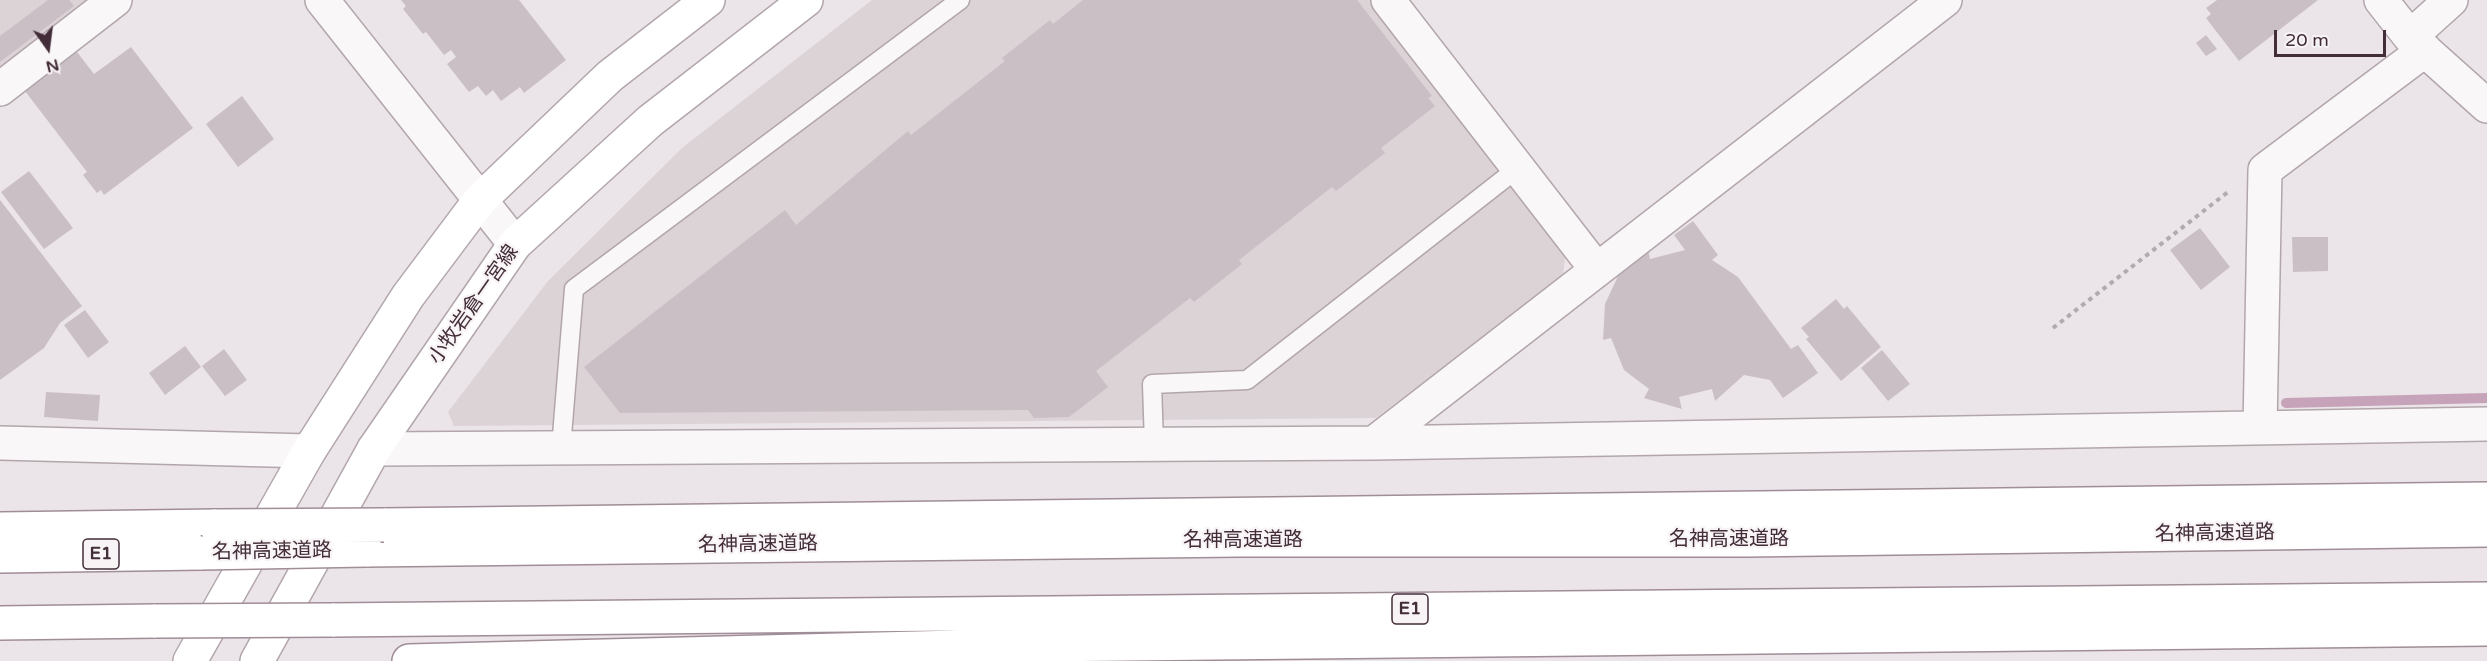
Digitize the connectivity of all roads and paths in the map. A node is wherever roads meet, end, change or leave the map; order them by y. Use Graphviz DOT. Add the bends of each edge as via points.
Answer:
graph roads {
  1 [pos="115,0"];
  2 [pos="322,0"];
  3 [pos="708,0"];
  4 [pos="806,0"];
  5 [pos="960,0"];
  6 [pos="1389,0"];
  7 [pos="1945,0"];
  8 [pos="2381,0"];
  9 [pos="2451,0"];
  10 [pos="2417,43"];
  11 [pos="0,89"];
  12 [pos="2487,106"];
  13 [pos="1518,168"];
  14 [pos="2265,170"];
  15 [pos="480,200"];
  16 [pos="514,244"];
  17 [pos="1597,270"];
  18 [pos="2053,328"];
  19 [pos="2487,424"];
  20 [pos="2260,428"];
  21 [pos="0,443"];
  22 [pos="1374,443"];
  23 [pos="1154,444"];
  24 [pos="561,448"];
  25 [pos="374,449"];
  26 [pos="309,451"];
  27 [pos="2487,499"];
  28 [pos="0,529"];
  29 [pos="2487,530"];
  30 [pos="375,538"];
  31 [pos="209,540"];
  32 [pos="0,556"];
  33 [pos="2487,599"];
  34 [pos="0,623"];
  35 [pos="2487,629"];
  36 [pos="190,661"];
  37 [pos="257,661"];
  38 [pos="409,661"];
  1 -- 11 [label="street"];
  2 -- 15 [label="street"];
  3 -- 15 [label="main road" via="610,76"];
  4 -- 16 [label="main road, 小牧岩倉一宮線" via="650,121"];
  5 -- 24 [label="lane" via="574,289"];
  6 -- 13 [label="street"];
  7 -- 17 [label="street"];
  8 -- 10 [label="street"];
  9 -- 10 [label="street"];
  10 -- 12 [label="street"];
  10 -- 14 [label="street"];
  13 -- 17 [label="street"];
  13 -- 23 [label="lane" via="1247,380 1152,384"];
  14 -- 18 [label="path" via="2244,180"];
  14 -- 20 [label="street"];
  15 -- 16 [label="street"];
  15 -- 26 [label="main road" via="408,296"];
  16 -- 25 [label="main road, 小牧岩倉一宮線"];
  17 -- 22 [label="street"];
  19 -- 20 [label="street"];
  20 -- 22 [label="street"];
  21 -- 26 [label="street"];
  22 -- 23 [label="street"];
  23 -- 24 [label="street"];
  24 -- 25 [label="street"];
  25 -- 37 [label="main road, 小牧岩倉一宮線"];
  26 -- 36 [label="main road"];
  27 -- 30 [label="main road"];
  28 -- 31 [label="main road"];
  29 -- 30 [label="main road, 名神高速道路" via="1747,540"];
  30 -- 31 [label="main road, bridge"];
  31 -- 32 [label="main road, 名神高速道路 / E1"];
  33 -- 34 [label="main road, E1, bridge"];
  35 -- 38 [label="main road" via="1036,645"];
}
